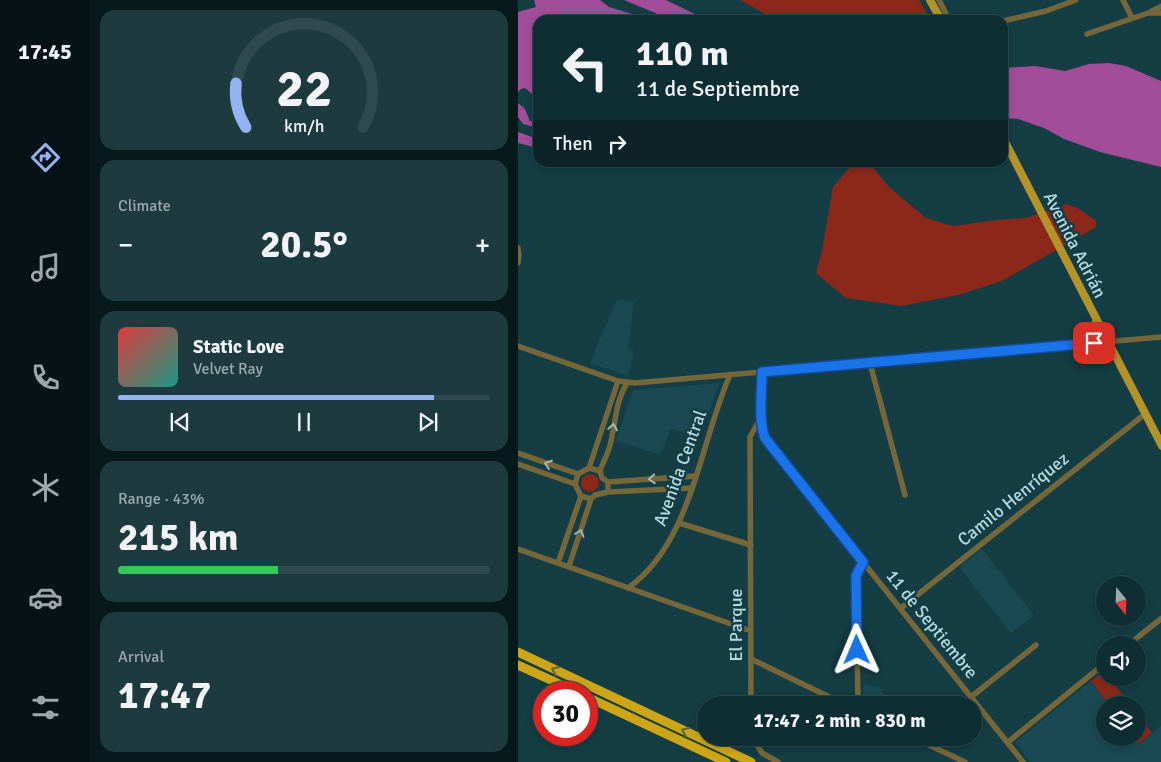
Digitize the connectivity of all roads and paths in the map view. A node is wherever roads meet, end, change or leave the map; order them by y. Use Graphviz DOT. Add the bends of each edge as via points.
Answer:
graph roads {
  1 [pos="930,0"];
  2 [pos="938,0"];
  3 [pos="1076,0"];
  4 [pos="1123,0"];
  5 [pos="1162,6"];
  6 [pos="1148,13"];
  7 [pos="1162,13"];
  8 [pos="938,15"];
  9 [pos="946,15"];
  10 [pos="1132,18"];
  11 [pos="1008,19"];
  12 [pos="1087,34"];
  13 [pos="1008,148"];
  14 [pos="518,248"];
  15 [pos="518,263"];
  16 [pos="1096,319"];
  17 [pos="1162,337"];
  18 [pos="1107,342"];
  19 [pos="1083,344"];
  20 [pos="518,346"];
  21 [pos="870,363"];
  22 [pos="762,372"];
  23 [pos="730,375"];
  24 [pos="618,381"];
  25 [pos="627,383"];
  26 [pos="1145,414"];
  27 [pos="762,416"];
  28 [pos="763,434"];
  29 [pos="750,437"];
  30 [pos="1162,446"];
  31 [pos="518,453"];
  32 [pos="518,464"];
  33 [pos="590,468"];
  34 [pos="600,471"];
  35 [pos="578,474"];
  36 [pos="695,476"];
  37 [pos="608,482"];
  38 [pos="575,484"];
  39 [pos="692,488"];
  40 [pos="608,492"];
  41 [pos="905,495"];
  42 [pos="581,496"];
  43 [pos="591,499"];
  44 [pos="679,522"];
  45 [pos="750,545"];
  46 [pos="518,549"];
  47 [pos="863,562"];
  48 [pos="558,563"];
  49 [pos="569,566"];
  50 [pos="628,588"];
  51 [pos="901,608"];
  52 [pos="1162,618"];
  53 [pos="751,631"];
  54 [pos="1139,636"];
  55 [pos="1036,645"];
  56 [pos="518,652"];
  57 [pos="751,659"];
  58 [pos="518,665"];
  59 [pos="1096,670"];
  60 [pos="553,681"];
  61 [pos="751,696"];
  62 [pos="827,696"];
  63 [pos="858,696"];
  64 [pos="970,696"];
  65 [pos="972,696"];
  66 [pos="598,702"];
  67 [pos="982,710"];
  68 [pos="1008,742"];
  69 [pos="758,746"];
  70 [pos="931,746"];
  71 [pos="726,762"];
  72 [pos="751,762"];
  73 [pos="778,762"];
  74 [pos="965,762"];
  75 [pos="1023,762"];
  1 -- 8 [label="main road"];
  2 -- 9 [label="street"];
  3 -- 11 [label="street" via="1046,11"];
  4 -- 10 [label="street"];
  5 -- 6 [label="street"];
  6 -- 7 [label="street"];
  6 -- 10 [label="street"];
  10 -- 12 [label="street"];
  13 -- 16 [label="main road, Avenida Adrián"];
  14 -- 15 [label="street"];
  16 -- 18 [label="main road, Avenida Adrián"];
  16 -- 19 [label="main road" via="1093,335"];
  17 -- 18 [label="street"];
  18 -- 19 [label="street"];
  18 -- 26 [label="main road, Avenida Adrián"];
  19 -- 21 [label="street"];
  20 -- 24 [label="street"];
  21 -- 22 [label="street"];
  21 -- 41 [label="street"];
  22 -- 23 [label="street"];
  22 -- 27 [label="street"];
  23 -- 25 [label="street"];
  23 -- 36 [label="street, Avenida Central"];
  24 -- 25 [label="street"];
  24 -- 33 [label="street"];
  34 -- 25 [label="street, one-way"];
  26 -- 30 [label="main road, Avenida Adrián"];
  26 -- 51 [label="street, Camilo Henríquez"];
  27 -- 28 [label="street"];
  27 -- 29 [label="street, El Parque"];
  28 -- 29 [label="street"];
  28 -- 47 [label="street, 11 de Septiembre"];
  29 -- 45 [label="street, El Parque"];
  35 -- 31 [label="street, one-way"];
  32 -- 38 [label="street"];
  33 -- 34 [label="street"];
  33 -- 35 [label="street"];
  34 -- 37 [label="street"];
  35 -- 38 [label="street"];
  36 -- 37 [label="street, one-way"];
  36 -- 39 [label="street, Avenida Central"];
  37 -- 40 [label="street"];
  38 -- 42 [label="street"];
  39 -- 40 [label="street"];
  39 -- 44 [label="street, Avenida Central"];
  40 -- 43 [label="street"];
  42 -- 43 [label="street"];
  42 -- 48 [label="street"];
  49 -- 43 [label="street, one-way"];
  44 -- 45 [label="street"];
  44 -- 50 [label="street, Avenida Central" via="652,565"];
  45 -- 53 [label="street, El Parque"];
  46 -- 48 [label="street"];
  47 -- 51 [label="street, 11 de Septiembre"];
  47 -- 63 [label="street" via="856,576"];
  48 -- 49 [label="street"];
  49 -- 50 [label="street"];
  50 -- 53 [label="street"];
  51 -- 64 [label="street, 11 de Septiembre"];
  52 -- 54 [label="street"];
  53 -- 57 [label="street, El Parque"];
  55 -- 65 [label="street"];
  72 -- 56 [label="highway, one-way"];
  57 -- 61 [label="street, El Parque"];
  57 -- 62 [label="street"];
  58 -- 60 [label="highway"];
  59 -- 68 [label="street"];
  66 -- 71 [label="highway"];
  67 -- 68 [label="street, 11 de Septiembre"];
  68 -- 75 [label="street, 11 de Septiembre"];
  69 -- 73 [label="street" via="762,753"];
  70 -- 74 [label="street"];
}
